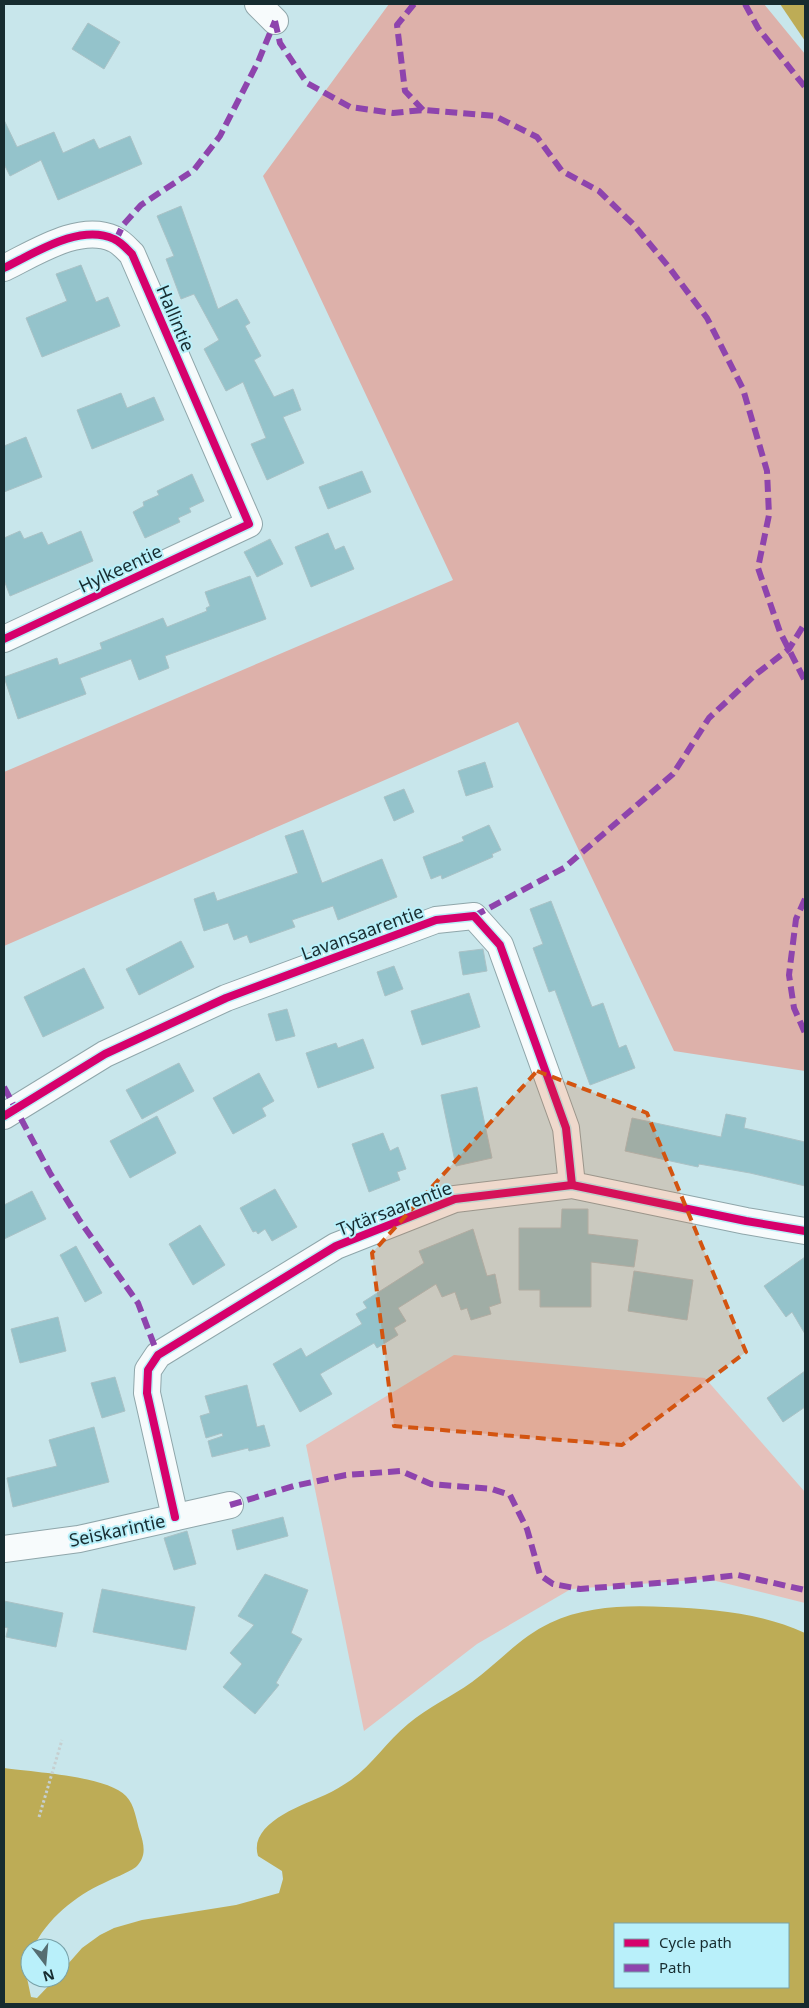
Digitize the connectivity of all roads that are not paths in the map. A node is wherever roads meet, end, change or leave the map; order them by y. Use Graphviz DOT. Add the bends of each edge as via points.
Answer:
graph roads {
  1 [pos="4,268"];
  2 [pos="249,524"];
  3 [pos="4,639"];
  4 [pos="4,1116"];
  5 [pos="572,1185"];
  6 [pos="805,1231"];
  7 [pos="230,1505"];
  8 [pos="175,1517"];
  9 [pos="4,1549"];
  1 -- 2 [label="street, Hallintie" via="73,236 97,233 116,240 132,254"];
  2 -- 3 [label="street, Hylkeentie"];
  4 -- 5 [label="street, Lavansaarentie" via="105,1054 226,998 436,920 474,916 500,945 566,1128"];
  5 -- 6 [label="street, Tytärsaarentie"];
  5 -- 8 [label="street, Tytärsaarentie" via="455,1199 336,1246 158,1355 148,1370 147,1393"];
  7 -- 8 [label="street, Seiskarintie"];
  8 -- 9 [label="street, Seiskarintie" via="79,1539"];
}
